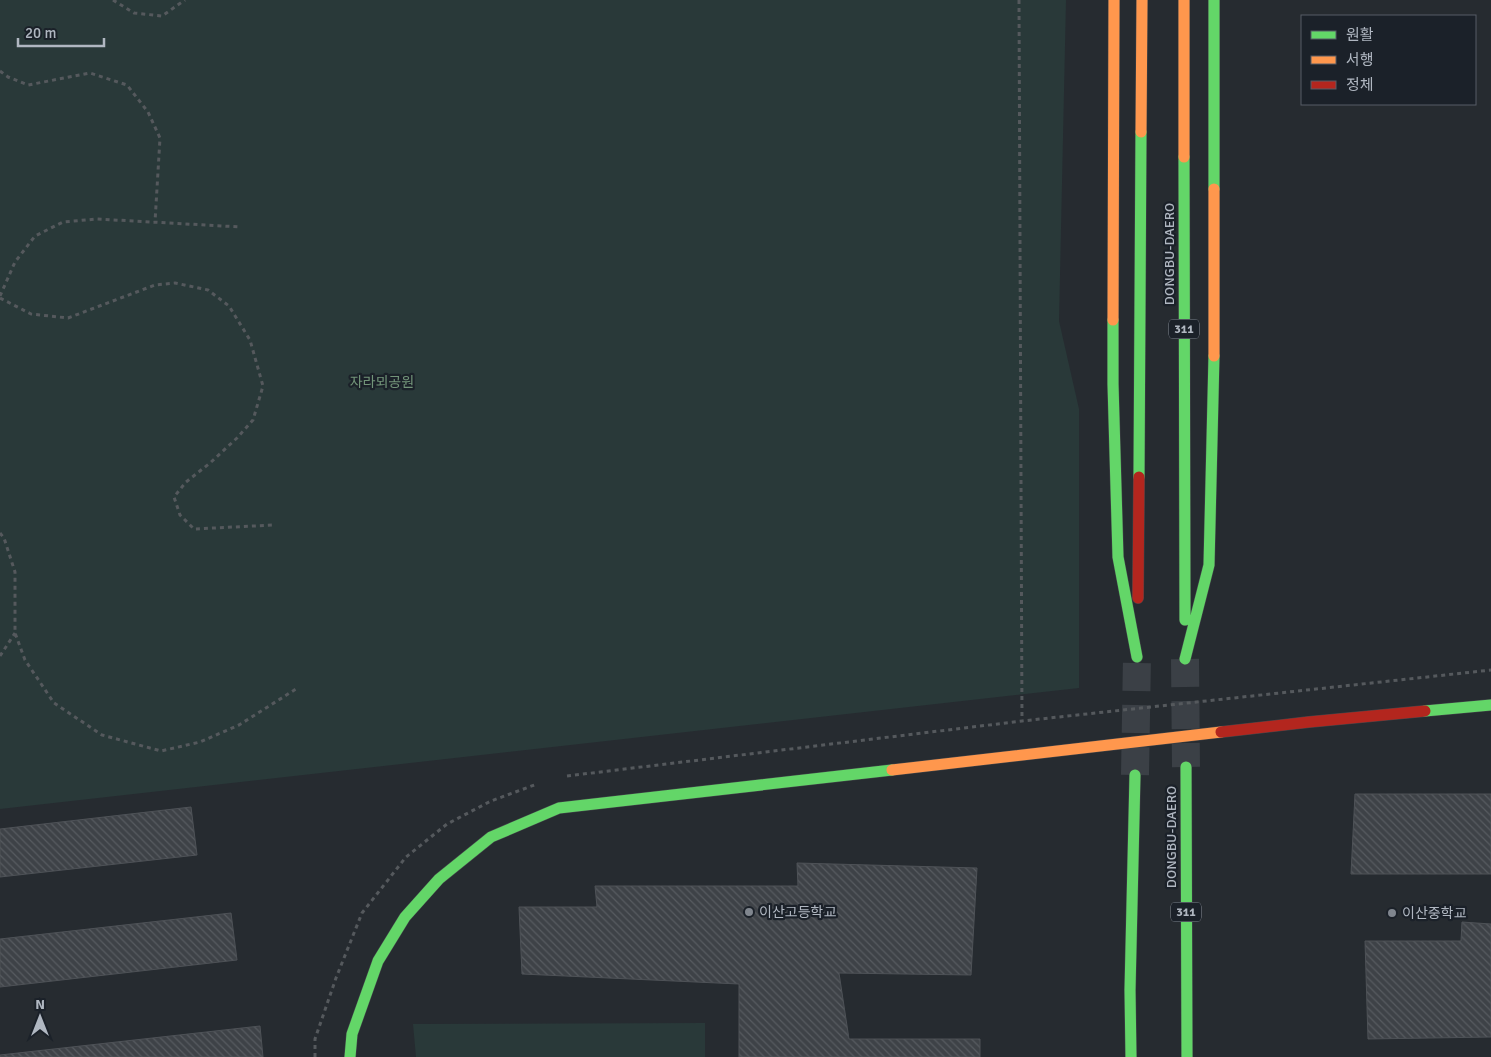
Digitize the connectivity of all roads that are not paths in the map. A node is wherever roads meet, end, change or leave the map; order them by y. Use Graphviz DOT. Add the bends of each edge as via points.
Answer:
graph roads {
  1 [pos="1114,0"];
  2 [pos="1142,0"];
  3 [pos="1184,0"];
  4 [pos="1214,0"];
  5 [pos="1491,705"];
  6 [pos="1186,767"];
  7 [pos="1135,775"];
  8 [pos="350,1057"];
  9 [pos="1131,1057"];
  10 [pos="1187,1057"];
  1 -- 2 [label="main road, DONGBU-DAERO" via="1113,365 1118,557 1137,657"];
  3 -- 4 [label="main road, DONGBU-DAERO / 311" via="1185,659 1209,565 1214,384"];
  5 -- 8 [label="main road" via="1309,722 559,808 491,837 439,879 405,916 378,961 352,1034"];
  6 -- 10 [label="main road, DONGBU-DAERO / 311"];
  7 -- 9 [label="main road"];
}
